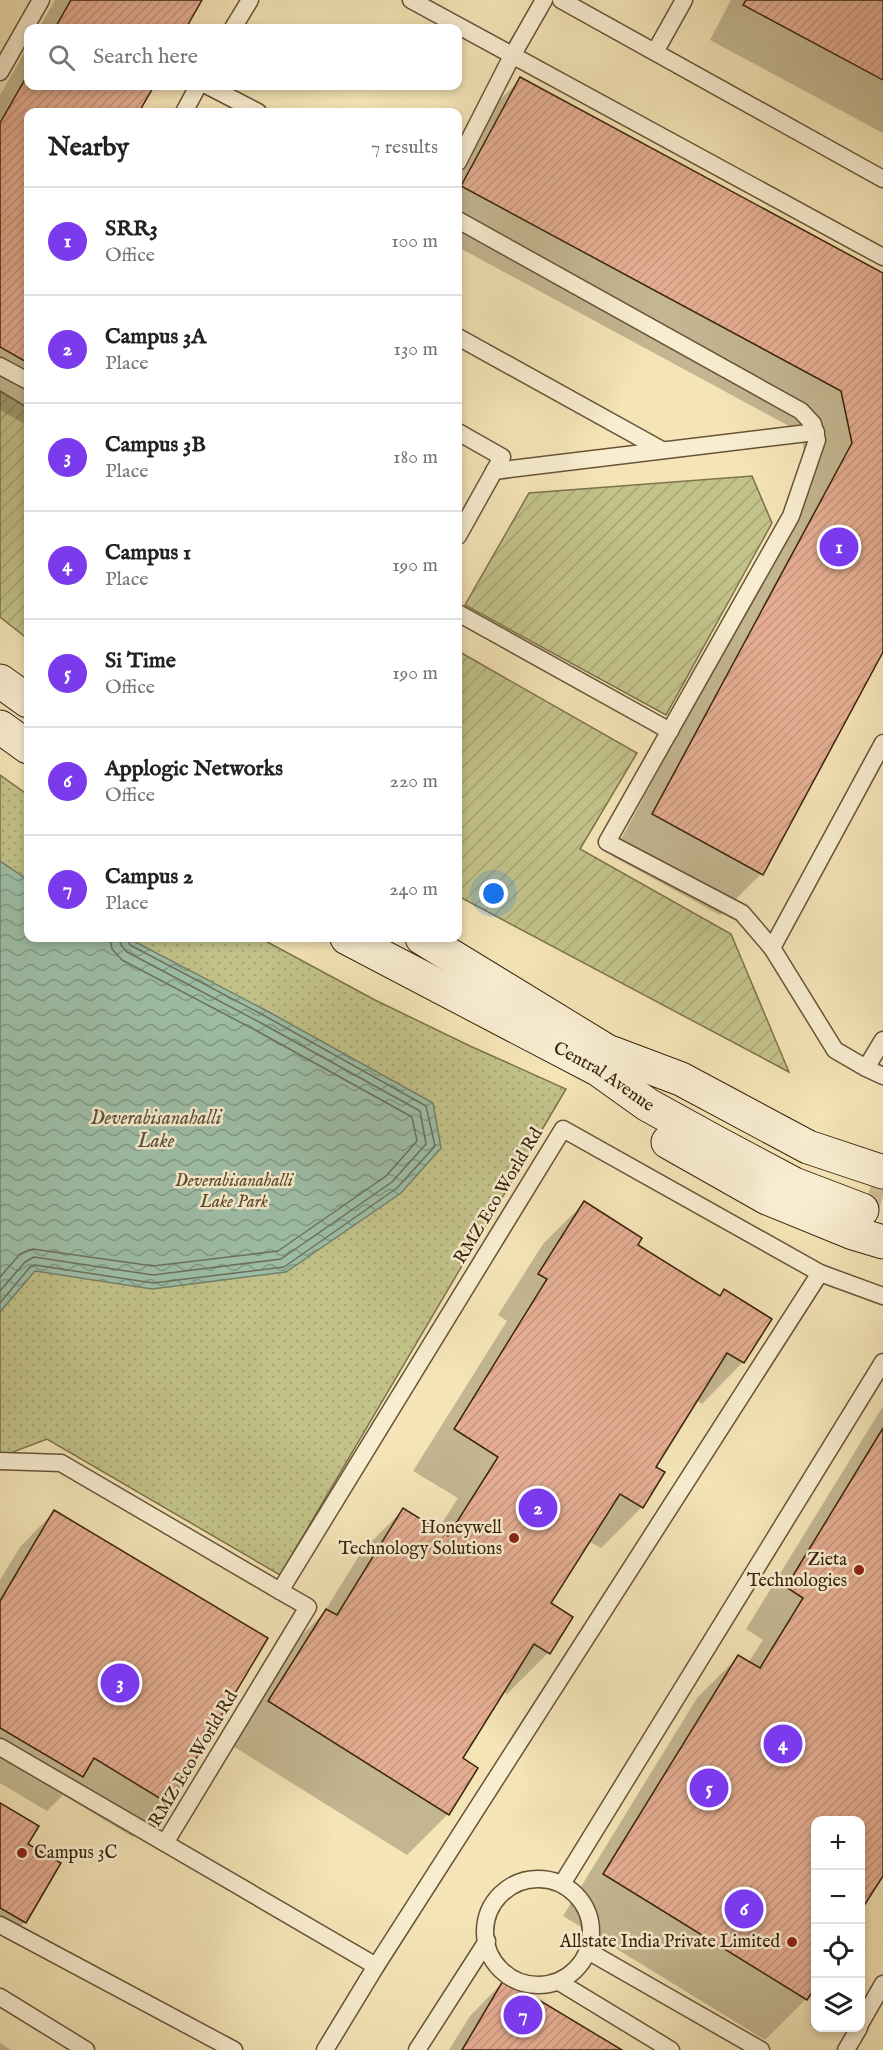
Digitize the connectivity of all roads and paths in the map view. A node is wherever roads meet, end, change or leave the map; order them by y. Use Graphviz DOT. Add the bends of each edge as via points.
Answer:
graph roads {
  1 [pos="41,0"];
  2 [pos="250,0"];
  3 [pos="411,0"];
  4 [pos="544,0"];
  5 [pos="561,0"];
  6 [pos="684,0"];
  7 [pos="27,24"];
  8 [pos="235,24"];
  9 [pos="454,24"];
  10 [pos="462,28"];
  11 [pos="24,30"];
  12 [pos="655,52"];
  13 [pos="512,56"];
  14 [pos="0,72"];
  15 [pos="196,90"];
  16 [pos="216,90"];
  17 [pos="186,108"];
  18 [pos="250,108"];
  19 [pos="462,154"];
  20 [pos="883,179"];
  21 [pos="462,222"];
  22 [pos="883,257"];
  23 [pos="462,339"];
  24 [pos="0,366"];
  25 [pos="24,379"];
  26 [pos="816,432"];
  27 [pos="462,434"];
  28 [pos="662,450"];
  29 [pos="494,471"];
  30 [pos="462,529"];
  31 [pos="462,615"];
  32 [pos="0,681"];
  33 [pos="24,698"];
  34 [pos="0,727"];
  35 [pos="670,731"];
  36 [pos="883,743"];
  37 [pos="24,744"];
  38 [pos="355,942"];
  39 [pos="428,942"];
  40 [pos="772,948"];
  41 [pos="883,1040"];
  42 [pos="606,1061"];
  43 [pos="866,1068"];
  44 [pos="883,1076"];
  45 [pos="871,1191"];
  46 [pos="883,1242"];
  47 [pos="820,1273"];
  48 [pos="883,1296"];
  49 [pos="883,1362"];
  50 [pos="0,1461"];
  51 [pos="280,1591"];
  52 [pos="0,1747"];
  53 [pos="165,1843"];
  54 [pos="562,1884"];
  55 [pos="0,1925"];
  56 [pos="487,1941"];
  57 [pos="588,1950"];
  58 [pos="376,1966"];
  59 [pos="559,1982"];
  60 [pos="883,1984"];
  61 [pos="0,1997"];
  62 [pos="865,2017"];
  63 [pos="856,2032"];
  64 [pos="86,2050"];
  65 [pos="234,2050"];
  66 [pos="325,2050"];
  67 [pos="417,2050"];
  68 [pos="671,2050"];
  69 [pos="761,2050"];
  70 [pos="846,2050"];
  1 -- 7 [label="lane"];
  2 -- 8 [label="lane"];
  3 -- 9 [label="lane"];
  4 -- 13 [label="lane"];
  5 -- 12 [label="lane"];
  6 -- 12 [label="lane"];
  10 -- 13 [label="lane"];
  11 -- 14 [label="lane"];
  12 -- 20 [label="lane"];
  13 -- 19 [label="lane"];
  13 -- 22 [label="lane"];
  15 -- 17 [label="lane"];
  16 -- 18 [label="lane"];
  21 -- 26 [label="lane" via="801,411"];
  23 -- 28 [label="lane"];
  24 -- 25 [label="lane"];
  26 -- 28 [label="lane"];
  26 -- 35 [label="lane" via="817,440 790,516"];
  27 -- 29 [label="lane" via="502,457"];
  28 -- 29 [label="lane"];
  29 -- 30 [label="lane"];
  31 -- 35 [label="lane"];
  32 -- 33 [label="street"];
  34 -- 37 [label="street"];
  35 -- 40 [label="lane" via="607,843 742,913"];
  36 -- 40 [label="lane"];
  38 -- 42 [label="street, Central Avenue"];
  39 -- 42 [label="street, Central Avenue"];
  40 -- 43 [label="lane" via="835,1050"];
  41 -- 43 [label="lane"];
  42 -- 45 [label="street" via="681,1079 808,1147"];
  42 -- 45 [label="street, Central Avenue" via="648,1106 794,1184"];
  42 -- 46 [label="street" via="620,1094 665,1140 767,1198"];
  43 -- 44 [label="lane"];
  47 -- 48 [label="lane, RMZ Eco World Rd"];
  47 -- 51 [label="lane, RMZ Eco World Rd" via="563,1129"];
  47 -- 58 [label="lane"];
  49 -- 54 [label="lane"];
  50 -- 51 [label="lane, RMZ Eco World Rd" via="62,1463"];
  51 -- 53 [label="lane, RMZ Eco World Rd" via="308,1607"];
  52 -- 53 [label="lane"];
  53 -- 58 [label="lane, RMZ Eco World Rd"];
  54 -- 56 [label="lane" via="536,1879 508,1888 489,1911"];
  54 -- 57 [label="lane" via="585,1905 591,1933"];
  55 -- 65 [label="lane"];
  56 -- 59 [label="lane" via="494,1962 512,1979 534,1985"];
  56 -- 67 [label="lane"];
  57 -- 59 [label="lane" via="573,1973"];
  57 -- 69 [label="lane"];
  58 -- 66 [label="lane"];
  59 -- 68 [label="lane"];
  60 -- 62 [label="lane"];
  61 -- 64 [label="lane"];
  63 -- 70 [label="lane"];
}
